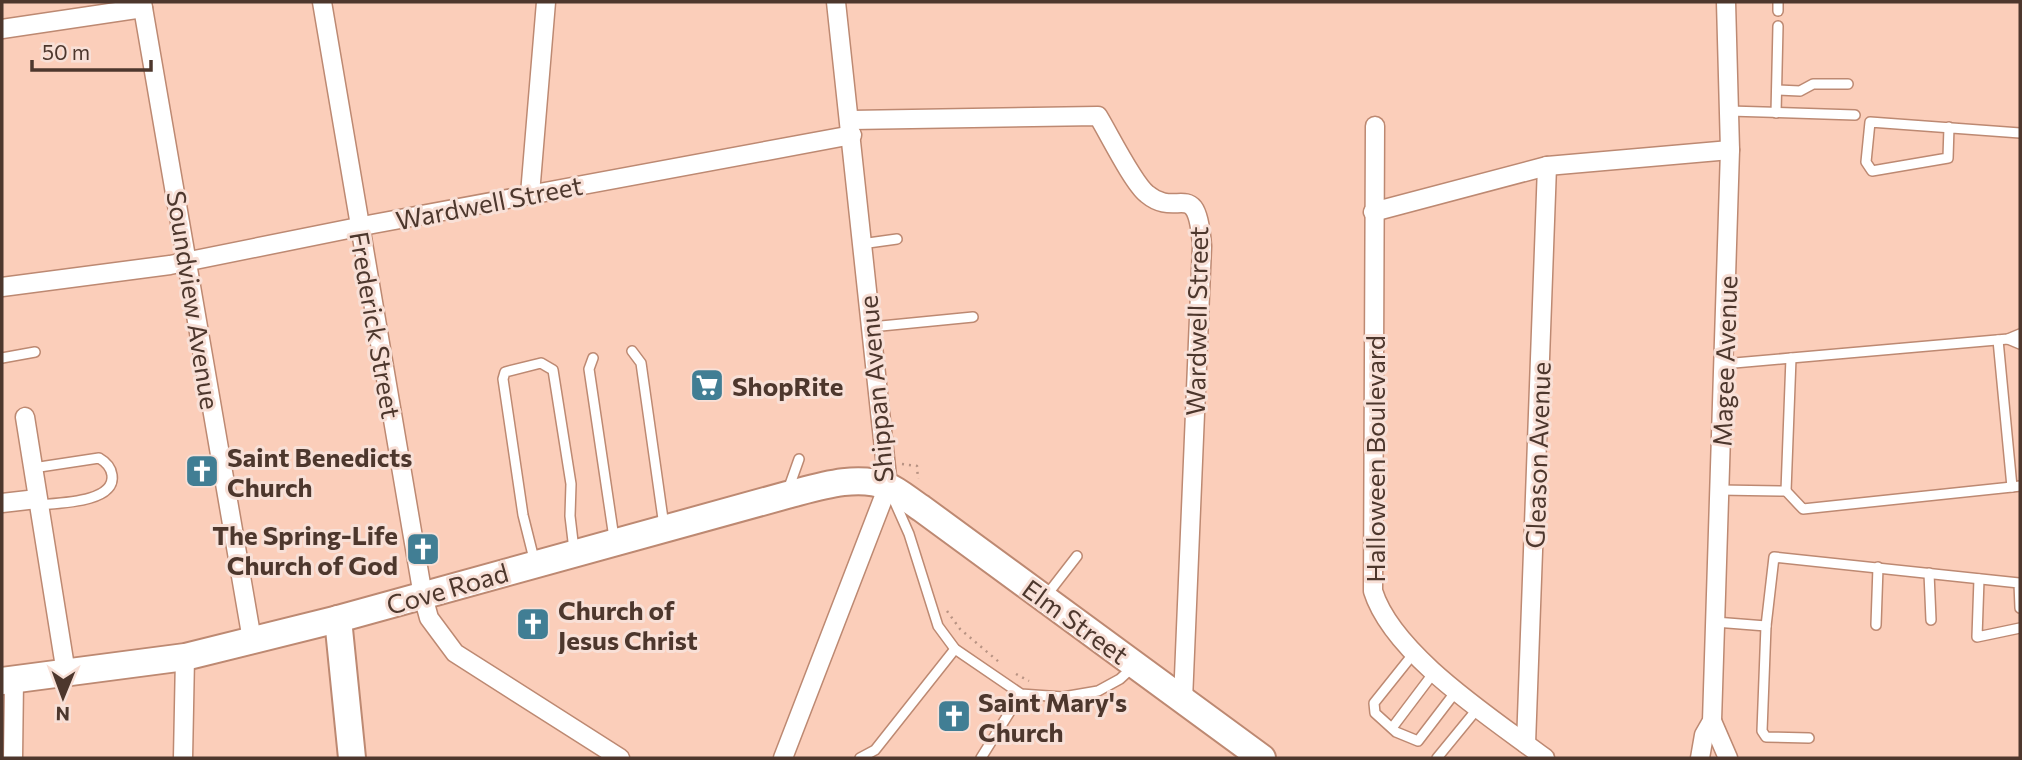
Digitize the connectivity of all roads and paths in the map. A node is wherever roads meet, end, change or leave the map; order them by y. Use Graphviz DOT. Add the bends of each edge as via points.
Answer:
graph roads {
  1 [pos="322,2"];
  2 [pos="546,2"];
  3 [pos="836,2"];
  4 [pos="1726,2"];
  5 [pos="142,5"];
  6 [pos="1778,26"];
  7 [pos="2,29"];
  8 [pos="1848,84"];
  9 [pos="1777,90"];
  10 [pos="1729,111"];
  11 [pos="1776,113"];
  12 [pos="1855,115"];
  13 [pos="1375,126"];
  14 [pos="851,127"];
  15 [pos="1950,127"];
  16 [pos="2020,133"];
  17 [pos="1730,150"];
  18 [pos="1547,166"];
  19 [pos="530,194"];
  20 [pos="1373,212"];
  21 [pos="359,226"];
  22 [pos="897,239"];
  23 [pos="861,244"];
  24 [pos="186,261"];
  25 [pos="2,287"];
  26 [pos="973,317"];
  27 [pos="870,327"];
  28 [pos="2020,334"];
  29 [pos="2008,339"];
  30 [pos="1998,340"];
  31 [pos="2020,344"];
  32 [pos="632,351"];
  33 [pos="35,352"];
  34 [pos="2,358"];
  35 [pos="593,358"];
  36 [pos="1791,358"];
  37 [pos="1723,364"];
  38 [pos="26,417"];
  39 [pos="799,459"];
  40 [pos="33,468"];
  41 [pos="888,486"];
  42 [pos="2016,487"];
  43 [pos="1719,490"];
  44 [pos="1786,491"];
  45 [pos="788,495"];
  46 [pos="37,502"];
  47 [pos="2,503"];
  48 [pos="664,527"];
  49 [pos="614,541"];
  50 [pos="574,552"];
  51 [pos="1077,556"];
  52 [pos="535,563"];
  53 [pos="1878,568"];
  54 [pos="1929,573"];
  55 [pos="1979,579"];
  56 [pos="423,596"];
  57 [pos="1044,598"];
  58 [pos="2020,608"];
  59 [pos="945,609"];
  60 [pos="338,619"];
  61 [pos="1931,620"];
  62 [pos="1715,622"];
  63 [pos="1876,625"];
  64 [pos="1766,626"];
  65 [pos="2020,628"];
  66 [pos="252,640"];
  67 [pos="955,649"];
  68 [pos="1414,653"];
  69 [pos="184,657"];
  70 [pos="1003,665"];
  71 [pos="1135,665"];
  72 [pos="1435,671"];
  73 [pos="66,673"];
  74 [pos="1013,673"];
  75 [pos="8,680"];
  76 [pos="1038,686"];
  77 [pos="1457,690"];
  78 [pos="1021,694"];
  79 [pos="1183,700"];
  80 [pos="1479,707"];
  81 [pos="1712,721"];
  82 [pos="1392,728"];
  83 [pos="1809,738"];
  84 [pos="1526,744"];
  85 [pos="13,758"];
  86 [pos="183,758"];
  87 [pos="352,758"];
  88 [pos="620,758"];
  89 [pos="783,758"];
  90 [pos="860,758"];
  91 [pos="981,758"];
  92 [pos="1262,758"];
  93 [pos="1437,758"];
  94 [pos="1545,758"];
  95 [pos="1700,758"];
  96 [pos="1728,758"];
  1 -- 21 [label="street, Frederick Street"];
  2 -- 19 [label="street"];
  3 -- 14 [label="street, Shippan Avenue"];
  4 -- 10 [label="street, Magee Avenue"];
  5 -- 7 [label="street"];
  5 -- 24 [label="street, Soundview Avenue"];
  6 -- 9 [label="lane"];
  8 -- 9 [label="lane"];
  9 -- 11 [label="lane"];
  10 -- 11 [label="lane"];
  10 -- 17 [label="street, Magee Avenue"];
  11 -- 12 [label="lane"];
  13 -- 20 [label="street, Halloween Boulevard"];
  14 -- 19 [label="street, Wardwell Street"];
  14 -- 23 [label="street, Shippan Avenue"];
  14 -- 79 [label="street, Wardwell Street" via="1098,116 1145,193 1161,202 1182,201 1194,207 1202,246"];
  15 -- 15 [label="lane" via="1870,122 1866,162 1872,171 1948,158"];
  15 -- 16 [label="lane"];
  17 -- 18 [label="street"];
  17 -- 37 [label="street, Magee Avenue"];
  18 -- 20 [label="street"];
  18 -- 84 [label="street, Gleason Avenue"];
  19 -- 21 [label="street, Wardwell Street"];
  20 -- 68 [label="street, Halloween Boulevard" via="1372,580 1383,617"];
  21 -- 24 [label="street, Wardwell Street"];
  21 -- 56 [label="street, Frederick Street"];
  22 -- 23 [label="lane"];
  23 -- 27 [label="street, Shippan Avenue"];
  24 -- 25 [label="street, Wardwell Street"];
  24 -- 66 [label="street, Soundview Avenue"];
  26 -- 27 [label="lane"];
  27 -- 41 [label="street, Shippan Avenue"];
  28 -- 29 [label="lane"];
  29 -- 30 [label="lane"];
  29 -- 31 [label="lane"];
  30 -- 36 [label="lane"];
  30 -- 42 [label="lane"];
  32 -- 48 [label="lane" via="640,363"];
  33 -- 34 [label="lane"];
  35 -- 49 [label="lane" via="589,369"];
  36 -- 37 [label="lane"];
  36 -- 44 [label="lane"];
  37 -- 43 [label="street, Magee Avenue"];
  38 -- 40 [label="street"];
  39 -- 45 [label="lane"];
  40 -- 46 [label="street"];
  40 -- 46 [label="lane" via="99,458 112,477 109,489 100,496"];
  41 -- 45 [label="main road, Cove Road" via="864,481"];
  41 -- 57 [label="main road, Elm Street"];
  41 -- 67 [label="lane" via="909,534 938,626"];
  41 -- 89 [label="street, Shippan Avenue"];
  42 -- 44 [label="lane" via="1803,509"];
  43 -- 44 [label="lane"];
  43 -- 62 [label="street, Magee Avenue"];
  45 -- 48 [label="main road, Cove Road"];
  46 -- 47 [label="street"];
  46 -- 73 [label="street"];
  48 -- 49 [label="main road, Cove Road"];
  49 -- 50 [label="main road, Cove Road"];
  50 -- 52 [label="main road, Cove Road"];
  50 -- 52 [label="lane" via="571,484 552,370 541,363 505,372 523,515"];
  51 -- 57 [label="lane"];
  52 -- 56 [label="main road, Cove Road"];
  53 -- 54 [label="lane"];
  53 -- 63 [label="lane"];
  53 -- 64 [label="lane" via="1774,557"];
  54 -- 55 [label="lane"];
  54 -- 61 [label="lane"];
  55 -- 58 [label="lane" via="2019,583"];
  55 -- 65 [label="lane" via="1977,637"];
  56 -- 60 [label="main road, Cove Road"];
  56 -- 88 [label="street, Frederick Street" via="429,618 455,653"];
  57 -- 71 [label="main road, Elm Street"];
  59 -- 70 [label="path" via="960,629"];
  60 -- 66 [label="main road, Cove Road"];
  60 -- 87 [label="main road"];
  62 -- 64 [label="lane"];
  62 -- 81 [label="street, Magee Avenue"];
  64 -- 83 [label="lane" via="1762,731 1766,737"];
  66 -- 69 [label="main road, Cove Road"];
  67 -- 78 [label="lane"];
  67 -- 90 [label="lane" via="875,750"];
  68 -- 72 [label="street, Halloween Boulevard"];
  68 -- 82 [label="lane" via="1374,703 1374,713"];
  69 -- 73 [label="main road, Cove Road"];
  69 -- 86 [label="street"];
  71 -- 78 [label="lane" via="1098,691 1063,697"];
  71 -- 79 [label="main road, Elm Street"];
  72 -- 77 [label="street, Halloween Boulevard"];
  72 -- 82 [label="lane"];
  73 -- 75 [label="main road, Cove Road"];
  74 -- 76 [label="path"];
  75 -- 85 [label="street"];
  77 -- 80 [label="street, Halloween Boulevard"];
  77 -- 82 [label="lane" via="1418,741"];
  78 -- 91 [label="lane"];
  79 -- 92 [label="main road, Elm Street"];
  80 -- 84 [label="street, Halloween Boulevard"];
  80 -- 93 [label="lane"];
  81 -- 95 [label="street, Magee Avenue"];
  81 -- 96 [label="street, Magee Avenue"];
  84 -- 94 [label="street, Halloween Boulevard"];
}
